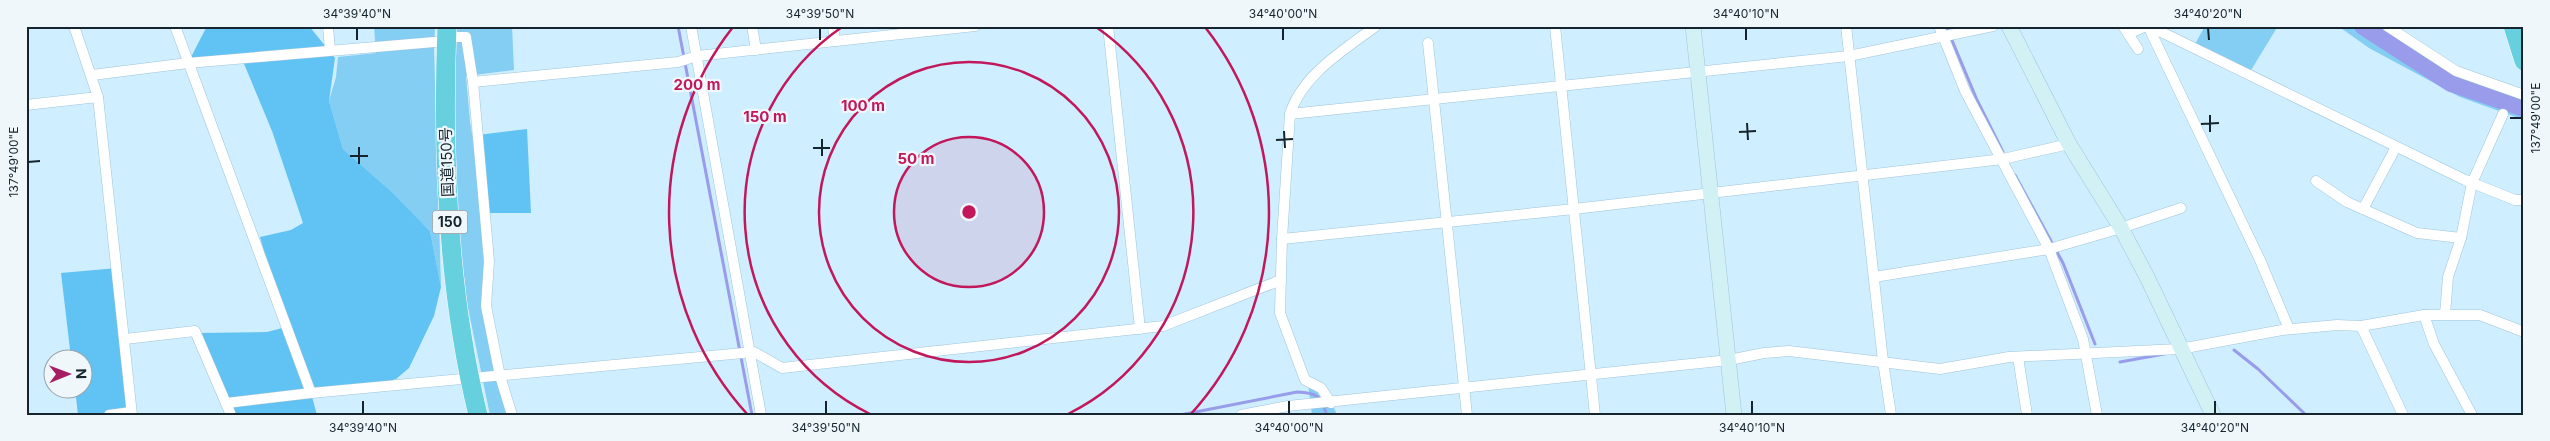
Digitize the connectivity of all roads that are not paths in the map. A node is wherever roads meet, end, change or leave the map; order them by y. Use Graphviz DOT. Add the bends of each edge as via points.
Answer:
graph roads {
  1 [pos="74,26"];
  2 [pos="176,26"];
  3 [pos="328,26"];
  4 [pos="691,26"];
  5 [pos="752,26"];
  6 [pos="833,26"];
  7 [pos="975,26"];
  8 [pos="1108,26"];
  9 [pos="1376,26"];
  10 [pos="1555,26"];
  11 [pos="1693,26"];
  12 [pos="1846,26"];
  13 [pos="1939,26"];
  14 [pos="1993,26"];
  15 [pos="2009,26"];
  16 [pos="2148,26"];
  17 [pos="2386,26"];
  18 [pos="2513,26"];
  19 [pos="2125,30"];
  20 [pos="446,35"];
  21 [pos="1949,36"];
  22 [pos="835,42"];
  23 [pos="1428,42"];
  24 [pos="2138,49"];
  25 [pos="330,50"];
  26 [pos="756,50"];
  27 [pos="697,56"];
  28 [pos="1849,56"];
  29 [pos="2524,61"];
  30 [pos="188,63"];
  31 [pos="1698,71"];
  32 [pos="92,75"];
  33 [pos="473,82"];
  34 [pos="1560,86"];
  35 [pos="2524,95"];
  36 [pos="98,97"];
  37 [pos="1434,100"];
  38 [pos="26,105"];
  39 [pos="1290,114"];
  40 [pos="2503,114"];
  41 [pos="2069,144"];
  42 [pos="2396,147"];
  43 [pos="2004,158"];
  44 [pos="1862,175"];
  45 [pos="2316,181"];
  46 [pos="2472,183"];
  47 [pos="1711,194"];
  48 [pos="2524,200"];
  49 [pos="2181,208"];
  50 [pos="1574,209"];
  51 [pos="2364,209"];
  52 [pos="1446,222"];
  53 [pos="2121,228"];
  54 [pos="2461,238"];
  55 [pos="1282,239"];
  56 [pos="2049,249"];
  57 [pos="1874,277"];
  58 [pos="1281,280"];
  59 [pos="2446,314"];
  60 [pos="2424,315"];
  61 [pos="2361,326"];
  62 [pos="1140,329"];
  63 [pos="2289,329"];
  64 [pos="2524,332"];
  65 [pos="125,339"];
  66 [pos="2180,349"];
  67 [pos="748,353"];
  68 [pos="2086,354"];
  69 [pos="2018,357"];
  70 [pos="1729,360"];
  71 [pos="1883,361"];
  72 [pos="1592,375"];
  73 [pos="500,376"];
  74 [pos="469,379"];
  75 [pos="1463,389"];
  76 [pos="310,392"];
  77 [pos="227,403"];
  78 [pos="1331,403"];
  79 [pos="132,414"];
  80 [pos="110,415"];
  81 [pos="231,415"];
  82 [pos="478,415"];
  83 [pos="512,415"];
  84 [pos="761,415"];
  85 [pos="1241,415"];
  86 [pos="1467,415"];
  87 [pos="1596,415"];
  88 [pos="1734,415"];
  89 [pos="1891,415"];
  90 [pos="2027,415"];
  91 [pos="2097,415"];
  92 [pos="2213,415"];
  93 [pos="2403,415"];
  94 [pos="2472,415"];
  1 -- 32 [label="street"];
  2 -- 30 [label="street"];
  3 -- 25 [label="street"];
  4 -- 27 [label="street"];
  5 -- 26 [label="street"];
  6 -- 22 [label="street"];
  7 -- 22 [label="street"];
  8 -- 62 [label="street"];
  9 -- 39 [label="street" via="1307,83 1294,99"];
  10 -- 34 [label="street"];
  11 -- 31 [label="street"];
  12 -- 28 [label="street"];
  13 -- 21 [label="street"];
  14 -- 21 [label="street"];
  15 -- 41 [label="street"];
  16 -- 19 [label="street"];
  16 -- 42 [label="street"];
  16 -- 63 [label="street" via="2260,260"];
  17 -- 35 [label="street" via="2456,71"];
  18 -- 29 [label="highway"];
  19 -- 24 [label="street"];
  20 -- 25 [label="street"];
  20 -- 33 [label="street" via="466,37"];
  20 -- 74 [label="highway, 国道150号 / 150" via="450,217"];
  21 -- 28 [label="street"];
  21 -- 43 [label="street" via="1965,91"];
  22 -- 26 [label="street"];
  23 -- 37 [label="street"];
  25 -- 30 [label="street"];
  26 -- 27 [label="street"];
  27 -- 33 [label="street" via="678,62"];
  27 -- 67 [label="street"];
  28 -- 31 [label="street"];
  28 -- 44 [label="street"];
  30 -- 32 [label="street"];
  30 -- 76 [label="street"];
  31 -- 34 [label="street"];
  31 -- 47 [label="street"];
  32 -- 36 [label="street"];
  33 -- 73 [label="street" via="489,261 486,306"];
  34 -- 37 [label="street"];
  34 -- 50 [label="street"];
  36 -- 38 [label="street"];
  36 -- 65 [label="street"];
  37 -- 39 [label="street"];
  37 -- 52 [label="street"];
  39 -- 55 [label="street"];
  40 -- 46 [label="street"];
  41 -- 43 [label="street"];
  41 -- 53 [label="street"];
  42 -- 46 [label="street"];
  42 -- 51 [label="street"];
  43 -- 44 [label="street"];
  43 -- 56 [label="street"];
  44 -- 47 [label="street"];
  44 -- 57 [label="street"];
  45 -- 51 [label="street"];
  46 -- 48 [label="street" via="2515,200"];
  46 -- 54 [label="street"];
  47 -- 50 [label="street"];
  47 -- 70 [label="street"];
  49 -- 53 [label="street"];
  50 -- 52 [label="street"];
  50 -- 72 [label="street"];
  51 -- 54 [label="street" via="2417,233"];
  52 -- 55 [label="street"];
  52 -- 75 [label="street"];
  53 -- 56 [label="street"];
  53 -- 66 [label="street"];
  54 -- 59 [label="street" via="2448,277"];
  55 -- 58 [label="street"];
  56 -- 57 [label="street"];
  56 -- 68 [label="street"];
  57 -- 71 [label="street"];
  58 -- 62 [label="street" via="1163,326"];
  58 -- 78 [label="street" via="1280,313 1305,380 1321,388"];
  59 -- 60 [label="street"];
  59 -- 64 [label="street" via="2480,315"];
  60 -- 61 [label="street"];
  60 -- 94 [label="street" via="2434,344"];
  61 -- 63 [label="street"];
  61 -- 93 [label="street"];
  62 -- 67 [label="street" via="782,368 754,352"];
  63 -- 66 [label="street"];
  65 -- 77 [label="street" via="195,331"];
  65 -- 79 [label="street"];
  66 -- 68 [label="street"];
  66 -- 92 [label="street"];
  67 -- 73 [label="street"];
  67 -- 84 [label="street"];
  68 -- 69 [label="street"];
  68 -- 91 [label="street"];
  69 -- 71 [label="street" via="1940,369"];
  69 -- 90 [label="street"];
  70 -- 71 [label="street" via="1789,351"];
  70 -- 72 [label="street"];
  70 -- 88 [label="street"];
  71 -- 89 [label="street"];
  72 -- 75 [label="street"];
  72 -- 87 [label="street"];
  73 -- 74 [label="street"];
  73 -- 83 [label="street"];
  74 -- 76 [label="street"];
  74 -- 82 [label="highway, 国道150号 / 150"];
  75 -- 78 [label="street"];
  75 -- 86 [label="street"];
  76 -- 77 [label="street"];
  77 -- 81 [label="street"];
  78 -- 85 [label="street" via="1288,406"];
  79 -- 80 [label="street"];
}
